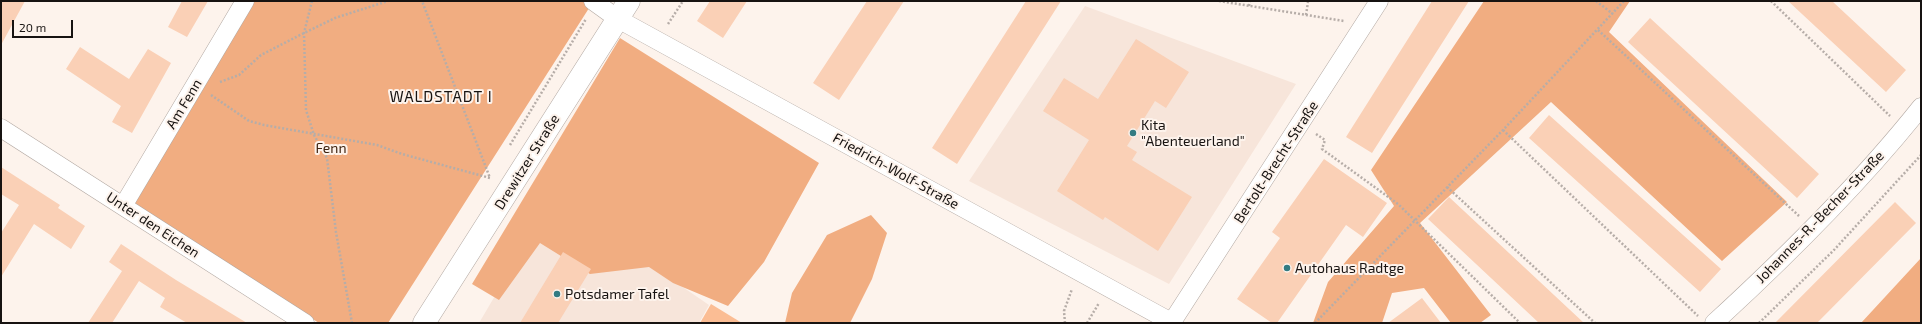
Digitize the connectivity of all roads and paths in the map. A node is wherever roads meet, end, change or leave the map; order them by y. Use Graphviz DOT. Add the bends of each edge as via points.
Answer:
graph roads {
  1 [pos="245,1"];
  2 [pos="312,1"];
  3 [pos="388,1"];
  4 [pos="422,1"];
  5 [pos="593,1"];
  6 [pos="630,1"];
  7 [pos="683,1"];
  8 [pos="1219,1"];
  9 [pos="1250,1"];
  10 [pos="1379,1"];
  11 [pos="1596,1"];
  12 [pos="1624,1"];
  13 [pos="1771,1"];
  14 [pos="1308,2"];
  15 [pos="1249,6"];
  16 [pos="1613,14"];
  17 [pos="1306,15"];
  18 [pos="618,19"];
  19 [pos="1364,25"];
  20 [pos="1598,30"];
  21 [pos="304,33"];
  22 [pos="657,40"];
  23 [pos="196,84"];
  24 [pos="1921,107"];
  25 [pos="1301,124"];
  26 [pos="1,128"];
  27 [pos="1903,129"];
  28 [pos="1502,130"];
  29 [pos="314,135"];
  30 [pos="1921,155"];
  31 [pos="1447,187"];
  32 [pos="123,206"];
  33 [pos="1413,220"];
  34 [pos="1812,228"];
  35 [pos="1082,273"];
  36 [pos="1707,320"];
  37 [pos="305,323"];
  38 [pos="352,323"];
  39 [pos="424,323"];
  40 [pos="1065,323"];
  41 [pos="1173,323"];
  42 [pos="1315,323"];
  43 [pos="1520,323"];
  44 [pos="1595,323"];
  45 [pos="1759,323"];
  1 -- 23 [label="street, Am Fenn"];
  2 -- 21 [label="path"];
  3 -- 21 [label="path" via="335,18"];
  4 -- 29 [label="path" via="490,178 377,146"];
  5 -- 18 [label="street"];
  6 -- 18 [label="street, Drewitzer Straße"];
  7 -- 22 [label="path"];
  8 -- 15 [label="path"];
  9 -- 15 [label="path"];
  10 -- 19 [label="street, Bertolt-Brecht-Straße"];
  11 -- 16 [label="path"];
  12 -- 16 [label="path"];
  13 -- 27 [label="path"];
  14 -- 17 [label="path"];
  15 -- 17 [label="path"];
  16 -- 20 [label="path"];
  17 -- 19 [label="path"];
  18 -- 22 [label="street, Friedrich-Wolf-Straße"];
  18 -- 39 [label="street, Drewitzer Straße"];
  19 -- 25 [label="street, Bertolt-Brecht-Straße"];
  20 -- 28 [label="path"];
  20 -- 34 [label="path"];
  21 -- 23 [label="path" via="261,56 240,75 207,85"];
  21 -- 29 [label="path" via="306,110"];
  22 -- 35 [label="street, Friedrich-Wolf-Straße"];
  23 -- 29 [label="path" via="249,121"];
  23 -- 32 [label="street, Am Fenn"];
  24 -- 27 [label="street, Johannes-R.-Becher-Straße"];
  25 -- 33 [label="path" via="1325,140 1322,149 1398,204"];
  25 -- 41 [label="street, Bertolt-Brecht-Straße"];
  26 -- 32 [label="street, Unter den Eichen"];
  27 -- 34 [label="street, Johannes-R.-Becher-Straße"];
  28 -- 31 [label="path"];
  28 -- 36 [label="path"];
  29 -- 38 [label="path" via="327,158 336,232"];
  30 -- 45 [label="path" via="1834,250"];
  31 -- 33 [label="path"];
  31 -- 44 [label="path"];
  32 -- 37 [label="street, Unter den Eichen"];
  33 -- 42 [label="path"];
  33 -- 43 [label="path"];
  34 -- 36 [label="street, Johannes-R.-Becher-Straße"];
  35 -- 40 [label="path" via="1070,292 1064,311"];
  35 -- 41 [label="street, Friedrich-Wolf-Straße"];
}
